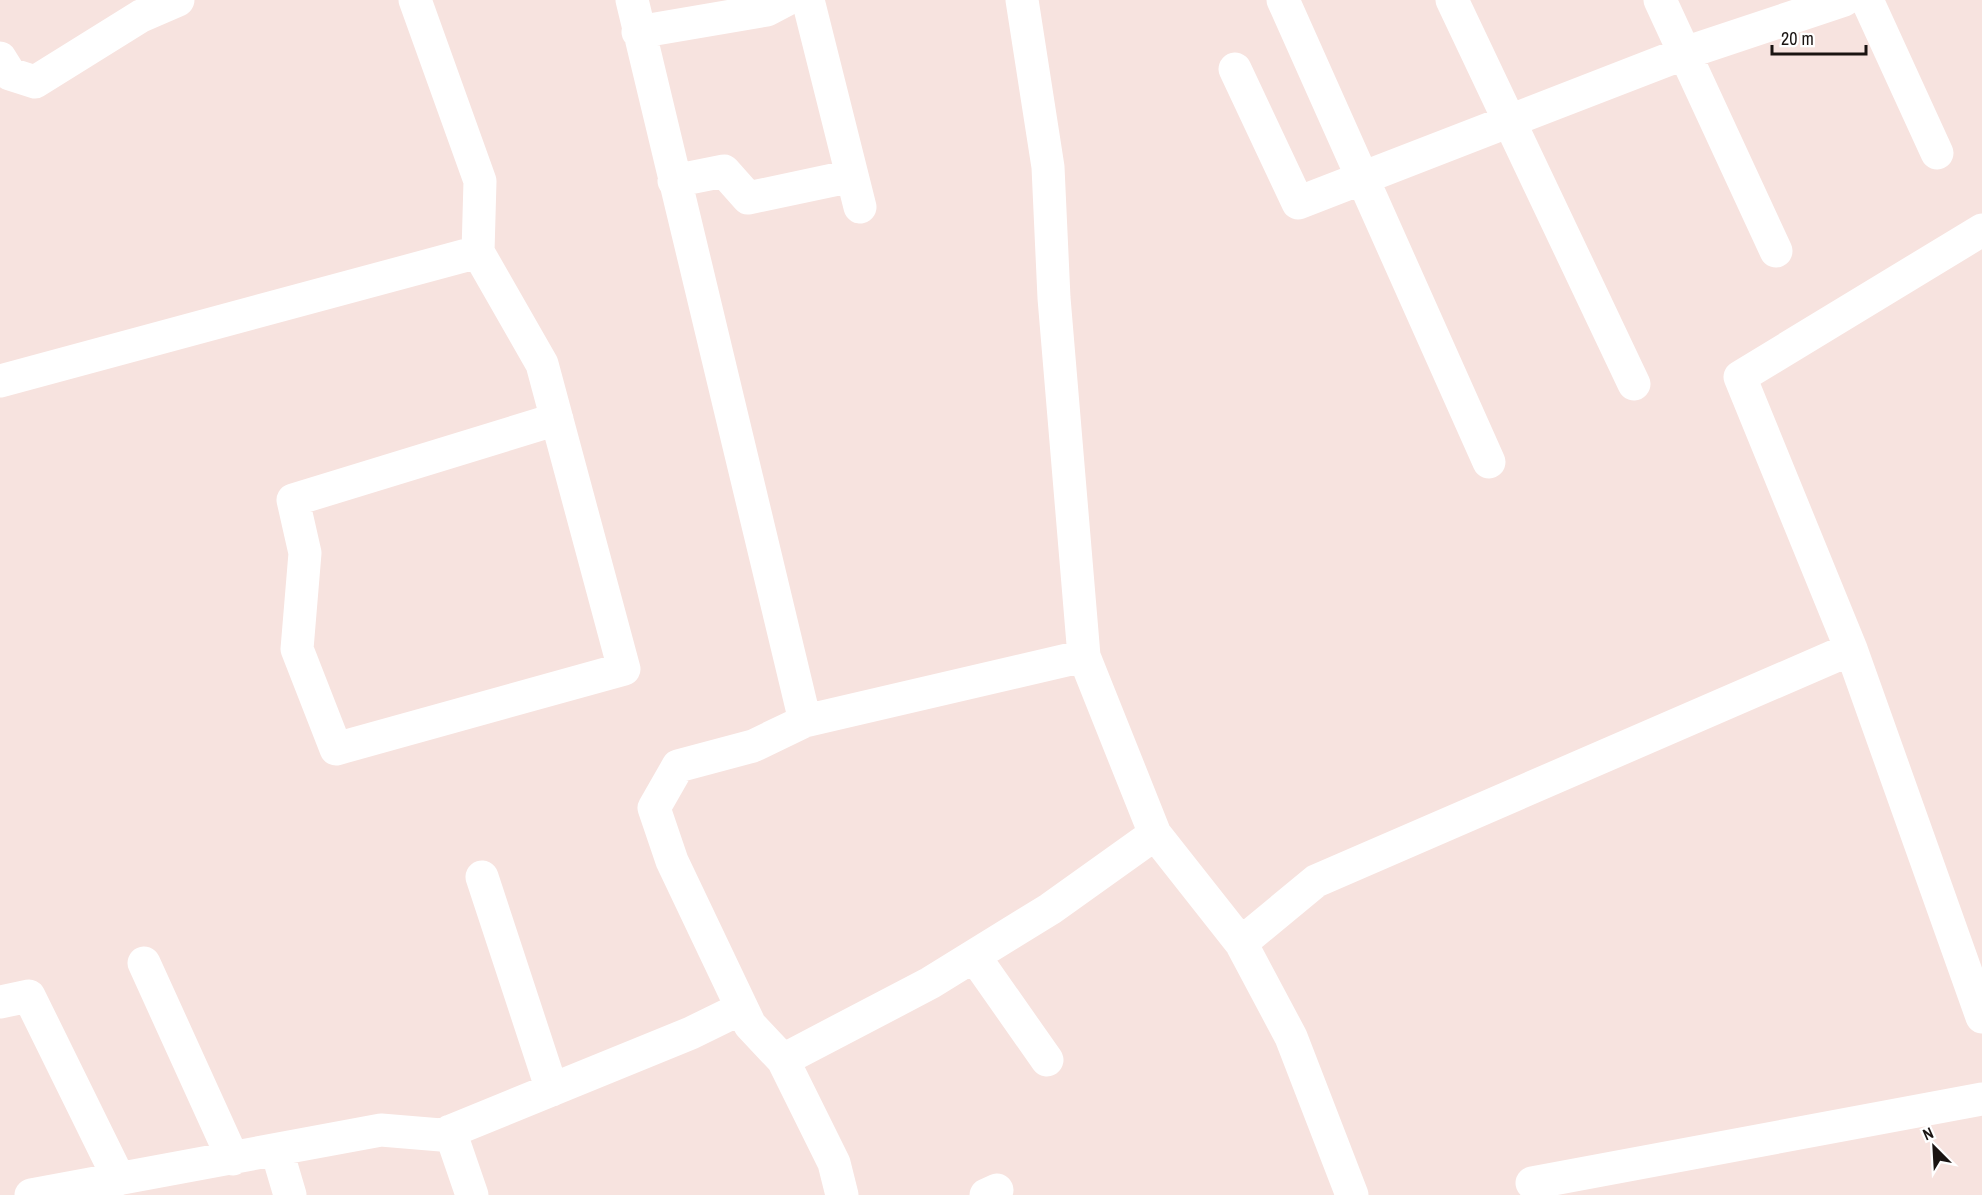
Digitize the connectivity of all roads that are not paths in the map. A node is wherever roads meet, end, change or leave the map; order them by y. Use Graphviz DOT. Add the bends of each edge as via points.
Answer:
graph roads {
  1 [pos="178,0"];
  2 [pos="416,0"];
  3 [pos="632,0"];
  4 [pos="786,0"];
  5 [pos="808,0"];
  6 [pos="1022,0"];
  7 [pos="1283,0"];
  8 [pos="1452,0"];
  9 [pos="1660,0"];
  10 [pos="1844,0"];
  11 [pos="1867,0"];
  12 [pos="638,32"];
  13 [pos="1685,53"];
  14 [pos="0,58"];
  15 [pos="1235,69"];
  16 [pos="1510,120"];
  17 [pos="1937,153"];
  18 [pos="1363,177"];
  19 [pos="675,181"];
  20 [pos="1982,230"];
  21 [pos="1776,251"];
  22 [pos="478,252"];
  23 [pos="0,381"];
  24 [pos="1634,384"];
  25 [pos="557,419"];
  26 [pos="1489,462"];
  27 [pos="1851,649"];
  28 [pos="1084,656"];
  29 [pos="805,722"];
  30 [pos="1155,834"];
  31 [pos="482,877"];
  32 [pos="1241,943"];
  33 [pos="974,956"];
  34 [pos="144,963"];
  35 [pos="1977,984"];
  36 [pos="0,1002"];
  37 [pos="742,1008"];
  38 [pos="1982,1017"];
  39 [pos="783,1060"];
  40 [pos="1047,1060"];
  41 [pos="552,1090"];
  42 [pos="1982,1099"];
  43 [pos="450,1131"];
  44 [pos="277,1151"];
  45 [pos="232,1159"];
  46 [pos="119,1179"];
  47 [pos="1532,1183"];
  48 [pos="32,1195"];
  49 [pos="290,1195"];
  50 [pos="472,1195"];
  51 [pos="842,1195"];
  52 [pos="1352,1195"];
  1 -- 14 [label="street" via="141,16 35,82 10,74"];
  2 -- 22 [label="street" via="480,181"];
  3 -- 12 [label="street"];
  4 -- 12 [label="street" via="767,10"];
  5 -- 19 [label="street" via="856,191 748,198 724,171"];
  6 -- 28 [label="street" via="1048,167 1054,298"];
  7 -- 18 [label="street"];
  8 -- 16 [label="street"];
  9 -- 13 [label="street"];
  10 -- 13 [label="street"];
  11 -- 17 [label="street"];
  12 -- 19 [label="street"];
  13 -- 16 [label="street"];
  13 -- 21 [label="street"];
  15 -- 18 [label="street" via="1298,203"];
  16 -- 18 [label="street"];
  16 -- 24 [label="street"];
  18 -- 26 [label="street"];
  19 -- 29 [label="street"];
  20 -- 27 [label="street" via="1740,377"];
  22 -- 23 [label="street"];
  22 -- 25 [label="street" via="542,364"];
  25 -- 25 [label="street" via="624,669 336,749 297,648 305,553 292,500"];
  27 -- 32 [label="street" via="1316,881"];
  27 -- 35 [label="street"];
  28 -- 29 [label="street"];
  28 -- 30 [label="street"];
  29 -- 37 [label="street" via="753,746 678,766 654,808 672,861"];
  30 -- 32 [label="street"];
  30 -- 33 [label="street" via="1050,909"];
  31 -- 41 [label="street"];
  32 -- 52 [label="street" via="1291,1037"];
  33 -- 39 [label="street"];
  33 -- 40 [label="street"];
  34 -- 45 [label="street"];
  35 -- 38 [label="street"];
  36 -- 46 [label="street" via="29,996"];
  37 -- 39 [label="street" via="750,1025"];
  37 -- 41 [label="street"];
  39 -- 51 [label="street" via="834,1163"];
  41 -- 43 [label="street"];
  42 -- 47 [label="street"];
  43 -- 44 [label="street" via="441,1135 381,1130"];
  43 -- 50 [label="street"];
  44 -- 45 [label="street"];
  44 -- 49 [label="street"];
  45 -- 46 [label="street"];
  46 -- 48 [label="street"];
}
